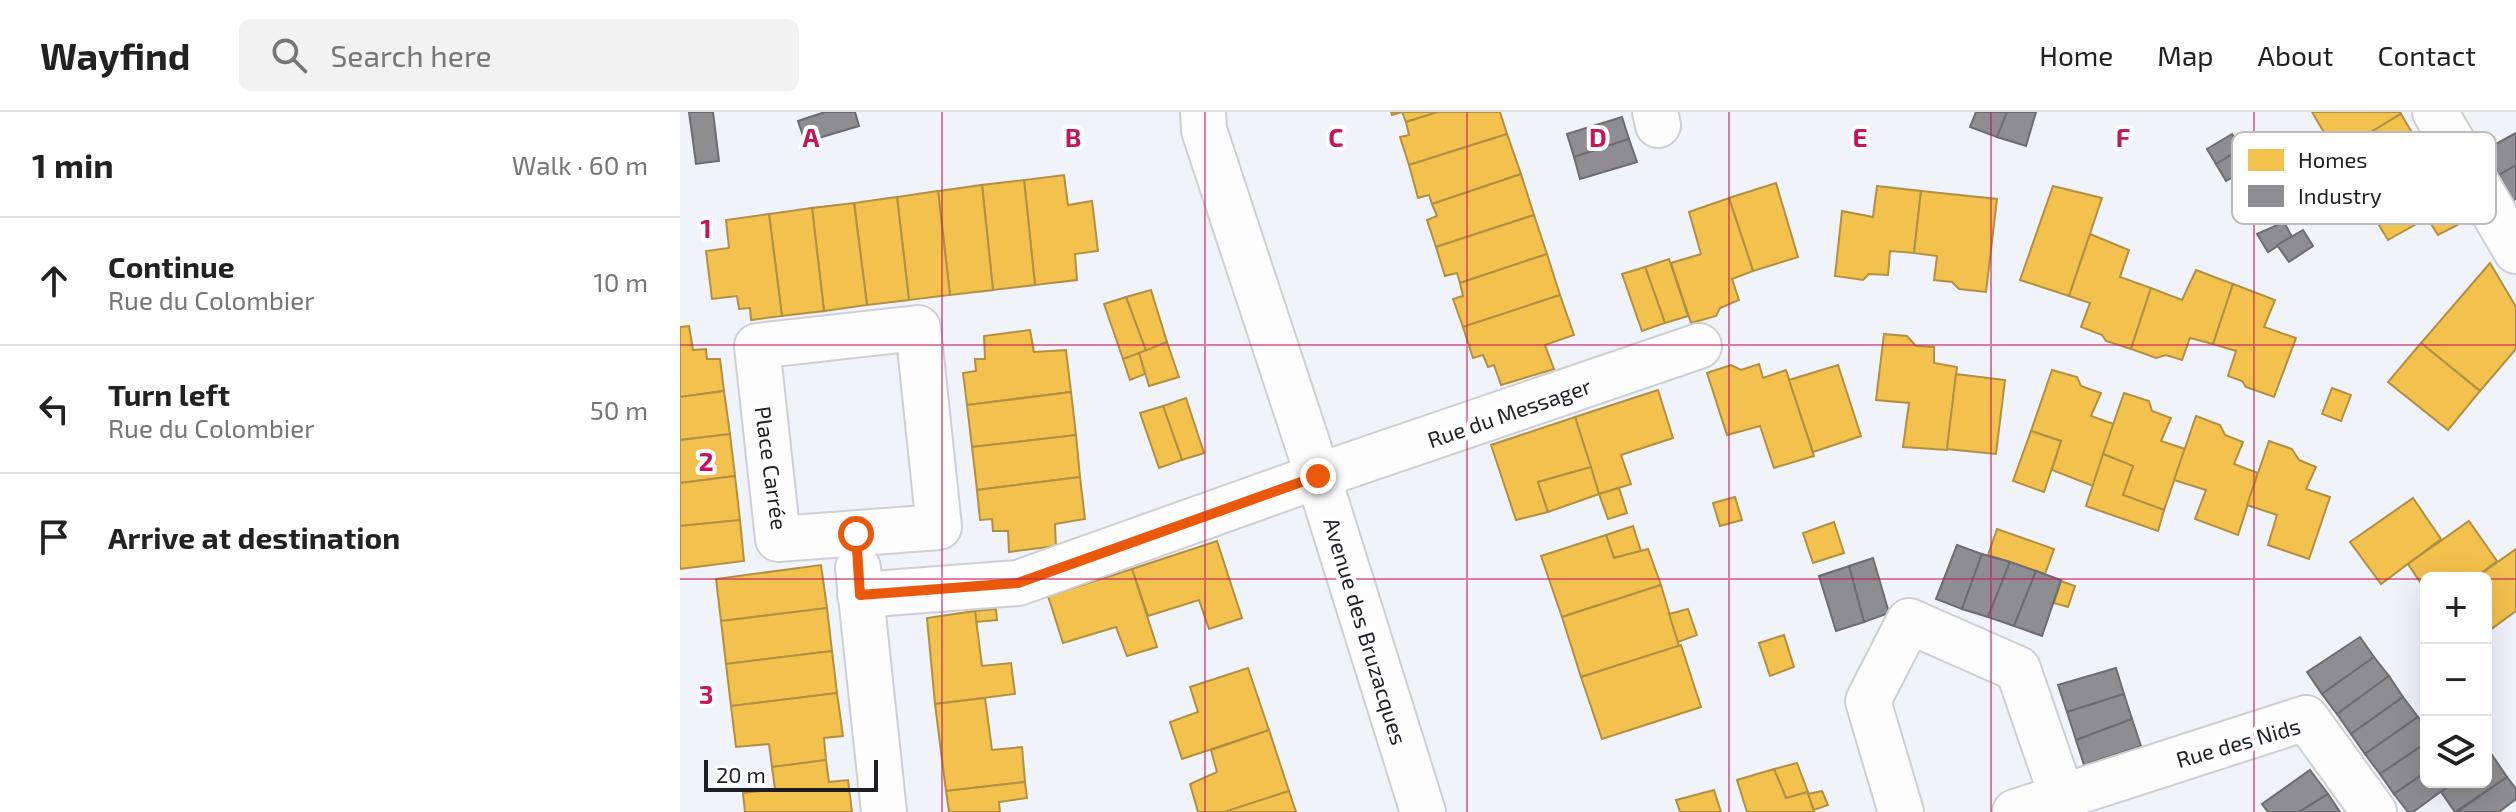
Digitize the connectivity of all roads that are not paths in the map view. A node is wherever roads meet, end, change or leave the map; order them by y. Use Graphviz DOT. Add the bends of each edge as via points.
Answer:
graph roads {
  1 [pos="2435,112"];
  2 [pos="1200,118"];
  3 [pos="2447,132"];
  4 [pos="2496,217"];
  5 [pos="2516,251"];
  6 [pos="1699,346"];
  7 [pos="1318,476"];
  8 [pos="856,534"];
  9 [pos="860,595"];
  10 [pos="2062,797"];
  11 [pos="884,812"];
  12 [pos="1423,812"];
  13 [pos="1901,812"];
  14 [pos="2015,812"];
  15 [pos="2374,812"];
  1 -- 3 [label="street"];
  2 -- 7 [label="street, Avenue des Bruzacques"];
  4 -- 5 [label="street"];
  6 -- 7 [label="street, Rue du Messager"];
  7 -- 9 [label="street, Rue du Messager" via="1018,583"];
  7 -- 12 [label="street, Avenue des Bruzacques"];
  8 -- 8 [label="street, Place Carrée" via="778,539 757,346 918,328 939,527"];
  8 -- 9 [label="street"];
  9 -- 11 [label="street"];
  10 -- 13 [label="street" via="2018,669 1909,621 1868,701"];
  10 -- 14 [label="street, Rue des Nids"];
  10 -- 15 [label="street, Rue des Nids" via="2306,718"];
}
